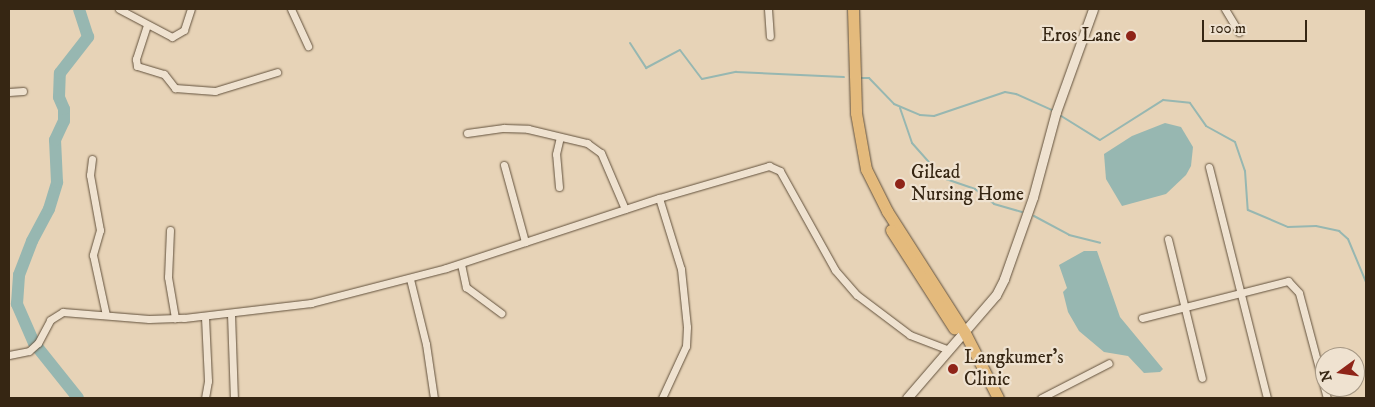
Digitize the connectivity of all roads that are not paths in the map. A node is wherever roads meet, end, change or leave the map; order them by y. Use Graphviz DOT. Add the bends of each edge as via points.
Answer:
graph roads {
  1 [pos="119,9"];
  2 [pos="191,9"];
  3 [pos="291,9"];
  4 [pos="768,9"];
  5 [pos="846,9"];
  6 [pos="852,9"];
  7 [pos="1093,9"];
  8 [pos="1225,9"];
  9 [pos="147,25"];
  10 [pos="1239,32"];
  11 [pos="770,36"];
  12 [pos="308,46"];
  13 [pos="277,72"];
  14 [pos="23,91"];
  15 [pos="9,92"];
  16 [pos="467,133"];
  17 [pos="560,137"];
  18 [pos="92,159"];
  19 [pos="504,165"];
  20 [pos="1209,168"];
  21 [pos="560,186"];
  22 [pos="659,198"];
  23 [pos="625,209"];
  24 [pos="170,230"];
  25 [pos="1168,239"];
  26 [pos="525,242"];
  27 [pos="461,264"];
  28 [pos="410,278"];
  29 [pos="1240,292"];
  30 [pos="1186,306"];
  31 [pos="501,313"];
  32 [pos="231,314"];
  33 [pos="106,315"];
  34 [pos="205,317"];
  35 [pos="175,318"];
  36 [pos="1142,318"];
  37 [pos="963,336"];
  38 [pos="949,350"];
  39 [pos="9,355"];
  40 [pos="1109,363"];
  41 [pos="1202,378"];
  42 [pos="205,398"];
  43 [pos="234,398"];
  44 [pos="434,398"];
  45 [pos="662,398"];
  46 [pos="907,398"];
  47 [pos="991,398"];
  48 [pos="998,398"];
  49 [pos="1041,398"];
  50 [pos="1267,398"];
  51 [pos="1327,398"];
  1 -- 9 [label="street"];
  2 -- 9 [label="street" via="184,30 176,37"];
  3 -- 12 [label="street"];
  4 -- 11 [label="street"];
  5 -- 37 [label="highway" via="848,107 859,169 881,213"];
  6 -- 37 [label="highway" via="856,113 866,169 887,211"];
  7 -- 37 [label="street" via="1056,112 1033,197 1004,279 996,295"];
  8 -- 10 [label="street"];
  9 -- 13 [label="street" via="136,59 137,66 164,74 175,88 215,91"];
  14 -- 15 [label="street"];
  16 -- 17 [label="street" via="504,128 528,129"];
  17 -- 21 [label="street" via="556,154"];
  17 -- 23 [label="street" via="587,143 601,153"];
  18 -- 33 [label="street" via="90,175 100,230 93,255"];
  19 -- 26 [label="street"];
  20 -- 29 [label="street"];
  22 -- 23 [label="street"];
  22 -- 38 [label="street" via="764,167 777,168 834,270 857,295 910,335"];
  22 -- 45 [label="street" via="680,269 688,327 686,346"];
  23 -- 26 [label="street"];
  24 -- 35 [label="street" via="168,278"];
  25 -- 30 [label="street"];
  26 -- 27 [label="street"];
  27 -- 28 [label="street"];
  27 -- 31 [label="street" via="466,287"];
  28 -- 32 [label="street" via="311,303"];
  28 -- 44 [label="street" via="426,344"];
  29 -- 30 [label="street"];
  29 -- 50 [label="street"];
  29 -- 51 [label="street" via="1282,282 1294,285"];
  30 -- 36 [label="street"];
  30 -- 41 [label="street"];
  32 -- 34 [label="street"];
  32 -- 43 [label="street"];
  33 -- 35 [label="street"];
  33 -- 39 [label="street" via="71,312 56,315 29,351"];
  34 -- 35 [label="street"];
  34 -- 42 [label="street" via="208,381"];
  37 -- 38 [label="street"];
  37 -- 47 [label="highway"];
  37 -- 48 [label="highway"];
  38 -- 46 [label="street"];
  40 -- 49 [label="street"];
}
